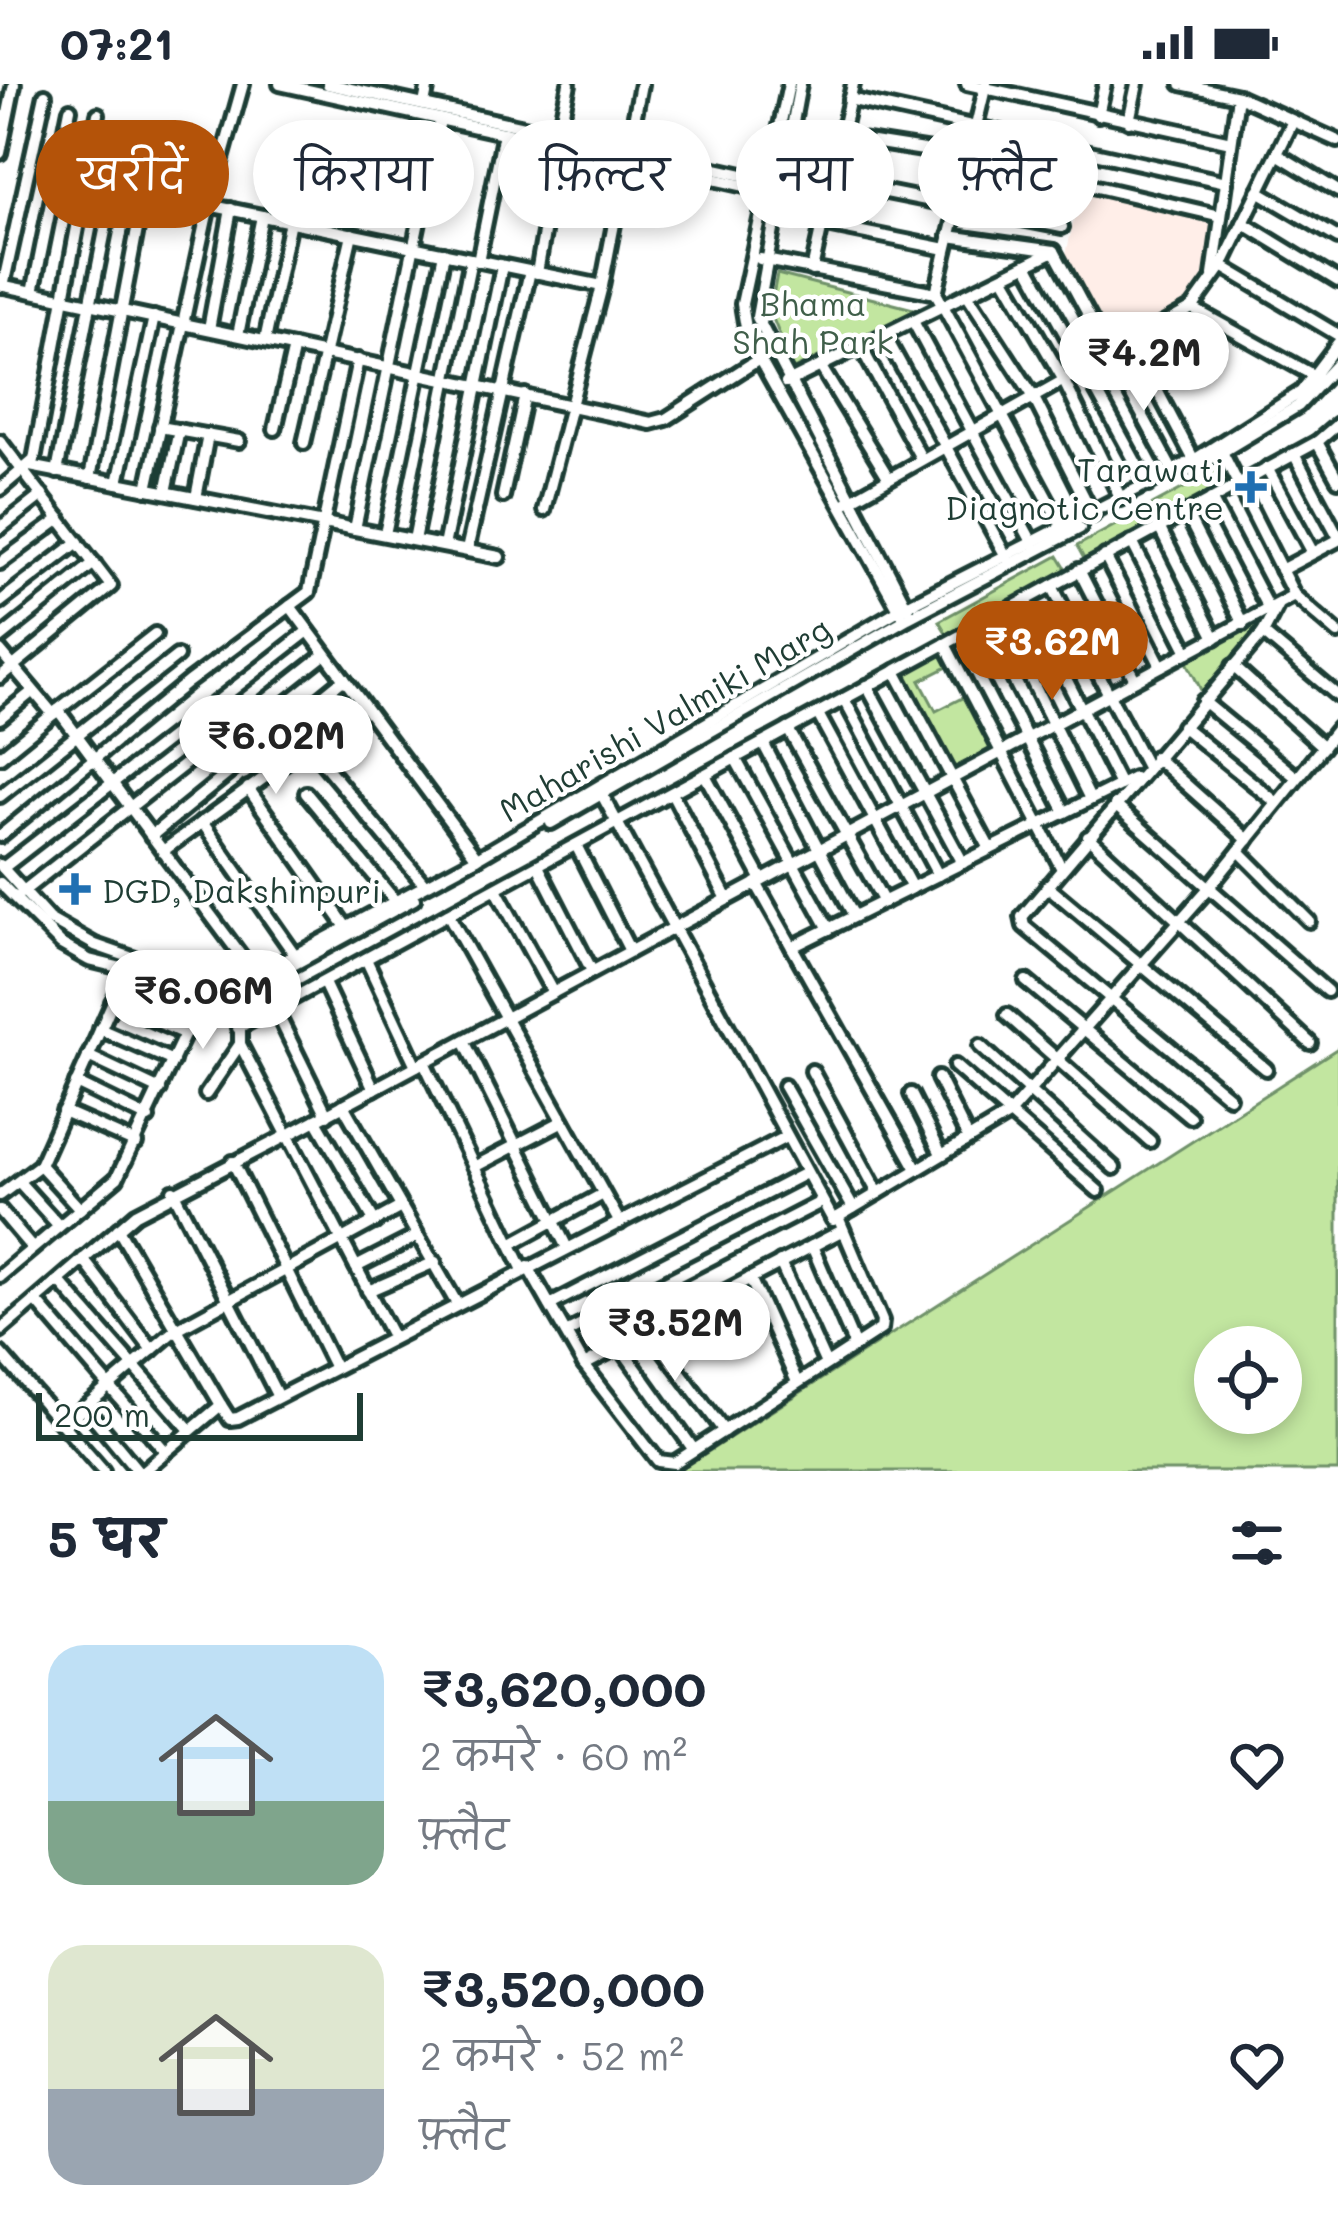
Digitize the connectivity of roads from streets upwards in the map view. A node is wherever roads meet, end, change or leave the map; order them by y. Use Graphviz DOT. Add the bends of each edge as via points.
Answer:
graph roads {
  1 [pos="14,84"];
  2 [pos="243,84"];
  3 [pos="280,84"];
  4 [pos="328,84"];
  5 [pos="428,84"];
  6 [pos="569,84"];
  7 [pos="641,84"];
  8 [pos="789,84"];
  9 [pos="800,84"];
  10 [pos="853,84"];
  11 [pos="967,84"];
  12 [pos="1105,84"];
  13 [pos="1137,84"];
  14 [pos="1181,84"];
  15 [pos="985,85"];
  16 [pos="360,92"];
  17 [pos="1232,92"];
  18 [pos="45,94"];
  19 [pos="849,100"];
  20 [pos="424,104"];
  21 [pos="70,109"];
  22 [pos="98,114"];
  23 [pos="1098,115"];
  24 [pos="440,120"];
  25 [pos="561,120"];
  26 [pos="634,120"];
  27 [pos="783,120"];
  28 [pos="790,120"];
  29 [pos="845,120"];
  30 [pos="951,120"];
  31 [pos="977,120"];
  32 [pos="1129,121"];
  33 [pos="1293,121"];
  34 [pos="498,123"];
  35 [pos="1338,124"];
  36 [pos="229,134"];
  37 [pos="1334,139"];
  38 [pos="1231,142"];
  39 [pos="0,153"];
  40 [pos="1098,153"];
  41 [pos="1276,154"];
  42 [pos="498,158"];
  43 [pos="1226,182"];
  44 [pos="1098,188"];
  45 [pos="1258,191"];
  46 [pos="1338,191"];
  47 [pos="231,209"];
  48 [pos="253,214"];
  49 [pos="1221,216"];
  50 [pos="1243,223"];
  51 [pos="106,228"];
  52 [pos="137,228"];
  53 [pos="204,228"];
  54 [pos="260,228"];
  55 [pos="289,228"];
  56 [pos="326,228"];
  57 [pos="415,228"];
  58 [pos="543,228"];
  59 [pos="613,228"];
  60 [pos="764,228"];
  61 [pos="821,228"];
  62 [pos="849,228"];
  63 [pos="951,228"];
  64 [pos="352,233"];
  65 [pos="1338,238"];
  66 [pos="948,243"];
  67 [pos="411,247"];
  68 [pos="1054,251"];
  69 [pos="444,253"];
  70 [pos="758,258"];
  71 [pos="474,260"];
  72 [pos="502,266"];
  73 [pos="1028,266"];
  74 [pos="1222,266"];
  75 [pos="812,270"];
  76 [pos="534,272"];
  77 [pos="1213,278"];
  78 [pos="1005,279"];
  79 [pos="1338,281"];
  80 [pos="1,285"];
  81 [pos="602,286"];
  82 [pos="33,292"];
  83 [pos="936,292"];
  84 [pos="969,297"];
  85 [pos="64,298"];
  86 [pos="91,304"];
  87 [pos="1192,308"];
  88 [pos="122,310"];
  89 [pos="941,311"];
  90 [pos="154,317"];
  91 [pos="184,323"];
  92 [pos="914,323"];
  93 [pos="209,329"];
  94 [pos="238,335"];
  95 [pos="885,336"];
  96 [pos="1130,339"];
  97 [pos="265,341"];
  98 [pos="294,347"];
  99 [pos="861,347"];
  100 [pos="1109,351"];
  101 [pos="1337,351"];
  102 [pos="327,354"];
  103 [pos="765,355"];
  104 [pos="358,360"];
  105 [pos="385,366"];
  106 [pos="821,367"];
  107 [pos="1081,367"];
  108 [pos="417,373"];
  109 [pos="1062,377"];
  110 [pos="446,379"];
  111 [pos="1320,379"];
  112 [pos="783,384"];
  113 [pos="475,385"];
  114 [pos="504,391"];
  115 [pos="1032,394"];
  116 [pos="525,395"];
  117 [pos="574,406"];
  118 [pos="1000,412"];
  119 [pos="160,427"];
  120 [pos="1337,427"];
  121 [pos="972,428"];
  122 [pos="275,429"];
  123 [pos="178,430"];
  124 [pos="208,435"];
  125 [pos="239,441"];
  126 [pos="304,442"];
  127 [pos="1317,442"];
  128 [pos="943,444"];
  129 [pos="2,446"];
  130 [pos="1221,449"];
  131 [pos="1294,454"];
  132 [pos="921,458"];
  133 [pos="1196,463"];
  134 [pos="27,468"];
  135 [pos="1267,468"];
  136 [pos="57,472"];
  137 [pos="1173,472"];
  138 [pos="888,477"];
  139 [pos="90,478"];
  140 [pos="1338,480"];
  141 [pos="118,483"];
  142 [pos="1148,485"];
  143 [pos="1236,485"];
  144 [pos="0,489"];
  145 [pos="147,489"];
  146 [pos="166,492"];
  147 [pos="42,495"];
  148 [pos="503,496"];
  149 [pos="196,498"];
  150 [pos="1210,499"];
  151 [pos="1121,500"];
  152 [pos="847,501"];
  153 [pos="544,510"];
  154 [pos="1186,513"];
  155 [pos="1093,515"];
  156 [pos="60,519"];
  157 [pos="320,524"];
  158 [pos="1159,527"];
  159 [pos="0,528"];
  160 [pos="1063,528"];
  161 [pos="355,529"];
  162 [pos="385,534"];
  163 [pos="1338,538"];
  164 [pos="414,540"];
  165 [pos="78,542"];
  166 [pos="1132,542"];
  167 [pos="1033,544"];
  168 [pos="444,545"];
  169 [pos="467,550"];
  170 [pos="1313,553"];
  171 [pos="499,556"];
  172 [pos="1105,556"];
  173 [pos="1006,558"];
  174 [pos="0,563"];
  175 [pos="94,563"];
  176 [pos="1079,570"];
  177 [pos="1281,570"];
  178 [pos="1052,586"];
  179 [pos="1294,596"];
  180 [pos="1026,600"];
  181 [pos="0,602"];
  182 [pos="290,606"];
  183 [pos="1273,608"];
  184 [pos="904,612"];
  185 [pos="998,614"];
  186 [pos="1243,624"];
  187 [pos="970,630"];
  188 [pos="308,631"];
  189 [pos="1263,633"];
  190 [pos="1338,633"];
  191 [pos="155,634"];
  192 [pos="0,638"];
  193 [pos="1215,638"];
  194 [pos="945,644"];
  195 [pos="0,651"];
  196 [pos="1188,652"];
  197 [pos="325,654"];
  198 [pos="177,656"];
  199 [pos="1162,666"];
  200 [pos="1233,666"];
  201 [pos="13,667"];
  202 [pos="895,671"];
  203 [pos="0,677"];
  204 [pos="344,679"];
  205 [pos="1135,680"];
  206 [pos="868,686"];
  207 [pos="33,691"];
  208 [pos="1109,695"];
  209 [pos="1338,696"];
  210 [pos="844,699"];
  211 [pos="1203,701"];
  212 [pos="363,706"];
  213 [pos="1082,710"];
  214 [pos="55,712"];
  215 [pos="818,713"];
  216 [pos="0,718"];
  217 [pos="1053,724"];
  218 [pos="1182,726"];
  219 [pos="1338,728"];
  220 [pos="788,729"];
  221 [pos="75,734"];
  222 [pos="1028,737"];
  223 [pos="763,743"];
  224 [pos="308,745"];
  225 [pos="1322,747"];
  226 [pos="1002,749"];
  227 [pos="0,757"];
  228 [pos="735,758"];
  229 [pos="93,759"];
  230 [pos="1148,766"];
  231 [pos="705,775"];
  232 [pos="952,777"];
  233 [pos="1297,778"];
  234 [pos="111,785"];
  235 [pos="1120,785"];
  236 [pos="248,788"];
  237 [pos="600,791"];
  238 [pos="925,792"];
  239 [pos="672,793"];
  240 [pos="306,794"];
  241 [pos="0,796"];
  242 [pos="1090,800"];
  243 [pos="1277,803"];
  244 [pos="1115,805"];
  245 [pos="901,806"];
  246 [pos="131,810"];
  247 [pos="1065,812"];
  248 [pos="876,820"];
  249 [pos="202,822"];
  250 [pos="619,822"];
  251 [pos="1040,824"];
  252 [pos="847,835"];
  253 [pos="0,836"];
  254 [pos="152,836"];
  255 [pos="1088,837"];
  256 [pos="1248,840"];
  257 [pos="576,845"];
  258 [pos="990,849"];
  259 [pos="163,850"];
  260 [pos="819,850"];
  261 [pos="1239,851"];
  262 [pos="476,858"];
  263 [pos="963,863"];
  264 [pos="794,864"];
  265 [pos="538,866"];
  266 [pos="1,867"];
  267 [pos="1062,868"];
  268 [pos="938,875"];
  269 [pos="759,882"];
  270 [pos="0,883"];
  271 [pos="425,885"];
  272 [pos="1047,886"];
  273 [pos="912,888"];
  274 [pos="496,889"];
  275 [pos="1208,890"];
  276 [pos="21,892"];
  277 [pos="728,899"];
  278 [pos="394,902"];
  279 [pos="884,902"];
  280 [pos="448,914"];
  281 [pos="854,916"];
  282 [pos="1181,920"];
  283 [pos="1309,921"];
  284 [pos="346,927"];
  285 [pos="676,927"];
  286 [pos="829,929"];
  287 [pos="792,947"];
  288 [pos="631,951"];
  289 [pos="295,955"];
  290 [pos="366,959"];
  291 [pos="1142,964"];
  292 [pos="127,970"];
  293 [pos="592,971"];
  294 [pos="256,976"];
  295 [pos="1026,981"];
  296 [pos="324,983"];
  297 [pos="231,987"];
  298 [pos="206,989"];
  299 [pos="1327,991"];
  300 [pos="553,993"];
  301 [pos="1113,997"];
  302 [pos="112,1002"];
  303 [pos="275,1009"];
  304 [pos="1007,1015"];
  305 [pos="506,1018"];
  306 [pos="238,1028"];
  307 [pos="100,1029"];
  308 [pos="1082,1032"];
  309 [pos="185,1034"];
  310 [pos="464,1040"];
  311 [pos="1310,1043"];
  312 [pos="240,1044"];
  313 [pos="980,1046"];
  314 [pos="88,1056"];
  315 [pos="1058,1058"];
  316 [pos="173,1061"];
  317 [pos="420,1064"];
  318 [pos="956,1066"];
  319 [pos="1266,1069"];
  320 [pos="812,1071"];
  321 [pos="938,1078"];
  322 [pos="76,1083"];
  323 [pos="784,1086"];
  324 [pos="374,1089"];
  325 [pos="160,1090"];
  326 [pos="1030,1090"];
  327 [pos="206,1094"];
  328 [pos="910,1094"];
  329 [pos="1229,1097"];
  330 [pos="344,1105"];
  331 [pos="63,1111"];
  332 [pos="1007,1116"];
  333 [pos="321,1117"];
  334 [pos="1190,1117"];
  335 [pos="148,1118"];
  336 [pos="563,1121"];
  337 [pos="288,1135"];
  338 [pos="786,1137"];
  339 [pos="968,1138"];
  340 [pos="1150,1141"];
  341 [pos="136,1143"];
  342 [pos="515,1146"];
  343 [pos="941,1154"];
  344 [pos="233,1162"];
  345 [pos="40,1165"];
  346 [pos="474,1166"];
  347 [pos="1114,1168"];
  348 [pos="917,1169"];
  349 [pos="806,1173"];
  350 [pos="21,1184"];
  351 [pos="173,1191"];
  352 [pos="1098,1192"];
  353 [pos="878,1193"];
  354 [pos="603,1194"];
  355 [pos="0,1195"];
  356 [pos="821,1202"];
  357 [pos="399,1208"];
  358 [pos="853,1208"];
  359 [pos="80,1209"];
  360 [pos="0,1210"];
  361 [pos="838,1217"];
  362 [pos="553,1221"];
  363 [pos="375,1222"];
  364 [pos="620,1223"];
  365 [pos="59,1226"];
  366 [pos="118,1229"];
  367 [pos="844,1230"];
  368 [pos="418,1236"];
  369 [pos="342,1240"];
  370 [pos="511,1244"];
  371 [pos="812,1246"];
  372 [pos="32,1248"];
  373 [pos="567,1248"];
  374 [pos="83,1259"];
  375 [pos="435,1262"];
  376 [pos="780,1262"];
  377 [pos="356,1267"];
  378 [pos="526,1269"];
  379 [pos="286,1270"];
  380 [pos="0,1276"];
  381 [pos="750,1278"];
  382 [pos="59,1282"];
  383 [pos="368,1291"];
  384 [pos="229,1301"];
  385 [pos="37,1302"];
  386 [pos="457,1304"];
  387 [pos="550,1305"];
  388 [pos="648,1329"];
  389 [pos="0,1330"];
  390 [pos="175,1330"];
  391 [pos="566,1333"];
  392 [pos="392,1336"];
  393 [pos="619,1345"];
  394 [pos="855,1346"];
  395 [pos="152,1350"];
  396 [pos="0,1353"];
  397 [pos="826,1364"];
  398 [pos="584,1365"];
  399 [pos="133,1366"];
  400 [pos="334,1366"];
  401 [pos="797,1382"];
  402 [pos="110,1386"];
  403 [pos="277,1396"];
  404 [pos="220,1405"];
  405 [pos="86,1407"];
  406 [pos="64,1425"];
  407 [pos="190,1430"];
  408 [pos="724,1430"];
  409 [pos="694,1450"];
  410 [pos="165,1451"];
  411 [pos="103,1471"];
  412 [pos="140,1471"];
  1 -- 39 [label="street"];
  2 -- 36 [label="street"];
  3 -- 16 [label="street"];
  4 -- 16 [label="street"];
  5 -- 20 [label="street"];
  6 -- 25 [label="street"];
  7 -- 26 [label="street"];
  8 -- 27 [label="street"];
  9 -- 28 [label="street"];
  10 -- 19 [label="street"];
  11 -- 15 [label="street"];
  12 -- 23 [label="street"];
  13 -- 32 [label="street"];
  14 -- 17 [label="street"];
  15 -- 23 [label="street"];
  15 -- 31 [label="street"];
  16 -- 20 [label="street"];
  16 -- 24 [label="street"];
  17 -- 33 [label="street"];
  17 -- 38 [label="street"];
  18 -- 80 [label="street"];
  19 -- 29 [label="street"];
  19 -- 30 [label="street"];
  20 -- 34 [label="street"];
  21 -- 82 [label="street"];
  22 -- 85 [label="street"];
  23 -- 32 [label="street"];
  32 -- 38 [label="street"];
  33 -- 37 [label="street"];
  33 -- 41 [label="street"];
  35 -- 37 [label="street"];
  38 -- 43 [label="street"];
  40 -- 43 [label="street"];
  41 -- 45 [label="street"];
  41 -- 46 [label="street"];
  42 -- 71 [label="street"];
  43 -- 49 [label="street"];
  44 -- 49 [label="street"];
  45 -- 50 [label="street"];
  45 -- 65 [label="street"];
  47 -- 48 [label="street"];
  47 -- 93 [label="street"];
  49 -- 77 [label="street"];
  50 -- 74 [label="street"];
  50 -- 79 [label="street"];
  51 -- 86 [label="street"];
  52 -- 88 [label="street"];
  53 -- 91 [label="street"];
  54 -- 94 [label="street"];
  55 -- 97 [label="street"];
  56 -- 64 [label="street"];
  57 -- 67 [label="street"];
  58 -- 76 [label="street"];
  59 -- 81 [label="street"];
  60 -- 70 [label="street"];
  61 -- 75 [label="street"];
  62 -- 66 [label="street"];
  63 -- 66 [label="street"];
  64 -- 67 [label="street"];
  64 -- 102 [label="street"];
  66 -- 68 [label="street"];
  66 -- 83 [label="street"];
  67 -- 69 [label="street"];
  67 -- 105 [label="street"];
  68 -- 73 [label="street"];
  68 -- 100 [label="street"];
  69 -- 71 [label="street"];
  69 -- 108 [label="street"];
  70 -- 75 [label="street"];
  70 -- 103 [label="street" via="743,318"];
  71 -- 72 [label="street"];
  71 -- 110 [label="street"];
  72 -- 76 [label="street"];
  72 -- 113 [label="street"];
  73 -- 78 [label="street"];
  73 -- 107 [label="street"];
  74 -- 77 [label="street"];
  74 -- 101 [label="street"];
  75 -- 83 [label="street"];
  76 -- 81 [label="street"];
  76 -- 114 [label="street"];
  77 -- 87 [label="street"];
  78 -- 84 [label="street"];
  78 -- 109 [label="street"];
  80 -- 82 [label="street"];
  81 -- 117 [label="street"];
  82 -- 85 [label="street"];
  83 -- 89 [label="street"];
  84 -- 89 [label="street"];
  84 -- 115 [label="street"];
  85 -- 86 [label="street"];
  85 -- 134 [label="street"];
  86 -- 88 [label="street"];
  86 -- 136 [label="street"];
  87 -- 96 [label="street"];
  87 -- 111 [label="street"];
  88 -- 90 [label="street"];
  88 -- 139 [label="street"];
  89 -- 92 [label="street"];
  89 -- 118 [label="street"];
  90 -- 91 [label="street"];
  90 -- 141 [label="street"];
  91 -- 93 [label="street"];
  91 -- 119 [label="street"];
  92 -- 95 [label="street"];
  92 -- 121 [label="street"];
  93 -- 94 [label="street"];
  94 -- 97 [label="street"];
  95 -- 99 [label="street"];
  95 -- 128 [label="street"];
  96 -- 100 [label="street"];
  96 -- 133 [label="street"];
  97 -- 98 [label="street"];
  98 -- 102 [label="street"];
  98 -- 122 [label="street"];
  99 -- 106 [label="street"];
  99 -- 132 [label="street"];
  100 -- 107 [label="street"];
  100 -- 137 [label="street"];
  101 -- 111 [label="street, Maharishi Valmiki Marg"];
  102 -- 104 [label="street"];
  102 -- 126 [label="street"];
  103 -- 112 [label="street"];
  103 -- 117 [label="street" via="666,418 642,422"];
  104 -- 105 [label="street"];
  104 -- 157 [label="street"];
  105 -- 108 [label="street"];
  105 -- 161 [label="street"];
  106 -- 112 [label="street"];
  106 -- 138 [label="street"];
  107 -- 109 [label="street"];
  107 -- 142 [label="street"];
  108 -- 110 [label="street"];
  108 -- 162 [label="street"];
  109 -- 115 [label="street"];
  109 -- 151 [label="street"];
  110 -- 113 [label="street"];
  110 -- 164 [label="street"];
  111 -- 130 [label="street, Maharishi Valmiki Marg"];
  112 -- 152 [label="street"];
  113 -- 114 [label="street"];
  113 -- 168 [label="street"];
  114 -- 116 [label="street"];
  114 -- 169 [label="street"];
  115 -- 118 [label="street"];
  115 -- 155 [label="street"];
  116 -- 117 [label="street"];
  116 -- 148 [label="street"];
  117 -- 153 [label="street"];
  118 -- 121 [label="street"];
  118 -- 160 [label="street"];
  119 -- 123 [label="street"];
  119 -- 145 [label="street"];
  120 -- 127 [label="street"];
  121 -- 128 [label="street"];
  121 -- 167 [label="street"];
  123 -- 124 [label="street"];
  123 -- 146 [label="street"];
  124 -- 125 [label="street"];
  124 -- 149 [label="street"];
  127 -- 131 [label="street"];
  127 -- 140 [label="street"];
  128 -- 132 [label="street"];
  128 -- 173 [label="street"];
  129 -- 134 [label="street"];
  130 -- 133 [label="street, Maharishi Valmiki Marg"];
  130 -- 143 [label="street"];
  131 -- 135 [label="street"];
  131 -- 163 [label="street"];
  132 -- 138 [label="street"];
  133 -- 137 [label="street, Maharishi Valmiki Marg"];
  133 -- 184 [label="street, Maharishi Valmiki Marg"];
  134 -- 136 [label="street"];
  134 -- 144 [label="street"];
  134 -- 147 [label="street"];
  135 -- 143 [label="street"];
  135 -- 170 [label="street"];
  136 -- 139 [label="street"];
  137 -- 142 [label="street, Maharishi Valmiki Marg"];
  138 -- 152 [label="street"];
  139 -- 141 [label="street"];
  141 -- 145 [label="street"];
  142 -- 151 [label="street, Maharishi Valmiki Marg"];
  143 -- 150 [label="street"];
  143 -- 177 [label="street"];
  145 -- 146 [label="street"];
  146 -- 149 [label="street"];
  147 -- 156 [label="street"];
  147 -- 159 [label="street"];
  149 -- 157 [label="street"];
  150 -- 154 [label="street"];
  150 -- 183 [label="street"];
  151 -- 155 [label="street, Maharishi Valmiki Marg"];
  152 -- 184 [label="street"];
  154 -- 158 [label="street"];
  154 -- 186 [label="street"];
  155 -- 160 [label="street, Maharishi Valmiki Marg"];
  156 -- 165 [label="street"];
  156 -- 174 [label="street"];
  157 -- 161 [label="street"];
  157 -- 182 [label="street" via="313,585"];
  158 -- 166 [label="street"];
  158 -- 193 [label="street"];
  160 -- 167 [label="street, Maharishi Valmiki Marg"];
  161 -- 162 [label="street"];
  162 -- 164 [label="street"];
  163 -- 170 [label="street"];
  164 -- 168 [label="street"];
  165 -- 175 [label="street"];
  165 -- 181 [label="street"];
  166 -- 172 [label="street"];
  166 -- 196 [label="street"];
  167 -- 173 [label="street, Maharishi Valmiki Marg"];
  168 -- 169 [label="street"];
  169 -- 171 [label="street"];
  170 -- 177 [label="street"];
  172 -- 176 [label="street"];
  172 -- 199 [label="street"];
  173 -- 184 [label="street, Maharishi Valmiki Marg"];
  175 -- 192 [label="street"];
  175 -- 201 [label="street" via="109,590"];
  176 -- 178 [label="street"];
  176 -- 205 [label="street"];
  177 -- 179 [label="street"];
  178 -- 180 [label="street"];
  178 -- 208 [label="street"];
  179 -- 183 [label="street"];
  179 -- 190 [label="street"];
  180 -- 185 [label="street"];
  180 -- 213 [label="street"];
  182 -- 188 [label="street"];
  182 -- 229 [label="street"];
  183 -- 186 [label="street"];
  183 -- 189 [label="street"];
  184 -- 237 [label="street, Maharishi Valmiki Marg"];
  185 -- 187 [label="street"];
  185 -- 217 [label="street"];
  186 -- 193 [label="street"];
  187 -- 194 [label="street"];
  187 -- 222 [label="street"];
  188 -- 197 [label="street"];
  188 -- 234 [label="street"];
  189 -- 200 [label="street"];
  189 -- 209 [label="street"];
  191 -- 214 [label="street"];
  193 -- 196 [label="street"];
  194 -- 202 [label="street"];
  194 -- 226 [label="street"];
  195 -- 201 [label="street"];
  196 -- 199 [label="street"];
  197 -- 204 [label="street"];
  197 -- 246 [label="street"];
  198 -- 221 [label="street"];
  199 -- 205 [label="street"];
  200 -- 211 [label="street"];
  200 -- 225 [label="street"];
  201 -- 203 [label="street"];
  201 -- 207 [label="street"];
  202 -- 206 [label="street"];
  202 -- 232 [label="street"];
  204 -- 212 [label="street"];
  204 -- 254 [label="street"];
  205 -- 208 [label="street"];
  206 -- 210 [label="street"];
  206 -- 238 [label="street"];
  207 -- 214 [label="street"];
  207 -- 216 [label="street"];
  208 -- 213 [label="street"];
  208 -- 230 [label="street"];
  210 -- 215 [label="street"];
  210 -- 245 [label="street"];
  211 -- 218 [label="street"];
  211 -- 233 [label="street"];
  212 -- 224 [label="street"];
  212 -- 262 [label="street"];
  213 -- 217 [label="street"];
  213 -- 235 [label="street"];
  214 -- 221 [label="street"];
  214 -- 227 [label="street"];
  215 -- 220 [label="street"];
  215 -- 248 [label="street"];
  217 -- 222 [label="street"];
  217 -- 242 [label="street"];
  218 -- 230 [label="street"];
  218 -- 243 [label="street"];
  219 -- 225 [label="street"];
  220 -- 223 [label="street"];
  220 -- 252 [label="street"];
  221 -- 229 [label="street"];
  221 -- 241 [label="street"];
  222 -- 226 [label="street"];
  222 -- 247 [label="street"];
  223 -- 228 [label="street"];
  223 -- 260 [label="street"];
  224 -- 236 [label="street"];
  224 -- 271 [label="street"];
  225 -- 233 [label="street"];
  226 -- 232 [label="street"];
  226 -- 251 [label="street"];
  228 -- 231 [label="street"];
  228 -- 264 [label="street"];
  229 -- 234 [label="street"];
  229 -- 253 [label="street"];
  230 -- 235 [label="street"];
  230 -- 244 [label="street"];
  230 -- 256 [label="street"];
  231 -- 239 [label="street"];
  231 -- 269 [label="street"];
  232 -- 238 [label="street"];
  232 -- 258 [label="street"];
  233 -- 243 [label="street"];
  234 -- 246 [label="street"];
  234 -- 266 [label="street"];
  235 -- 242 [label="street"];
  236 -- 249 [label="street"];
  236 -- 284 [label="street"];
  237 -- 250 [label="street"];
  237 -- 262 [label="street, Maharishi Valmiki Marg"];
  237 -- 297 [label="street, Maharishi Valmiki Marg" via="306,959 256,985"];
  238 -- 245 [label="street"];
  238 -- 263 [label="street"];
  239 -- 250 [label="street"];
  239 -- 277 [label="street"];
  240 -- 278 [label="street"];
  242 -- 247 [label="street"];
  243 -- 256 [label="street"];
  244 -- 255 [label="street"];
  244 -- 275 [label="street"];
  245 -- 248 [label="street"];
  245 -- 268 [label="street"];
  246 -- 254 [label="street"];
  246 -- 276 [label="street"];
  247 -- 251 [label="street"];
  248 -- 252 [label="street"];
  248 -- 273 [label="street"];
  249 -- 259 [label="street"];
  249 -- 289 [label="street"];
  250 -- 257 [label="street"];
  250 -- 285 [label="street"];
  251 -- 258 [label="street"];
  251 -- 267 [label="street"];
  252 -- 260 [label="street"];
  252 -- 279 [label="street"];
  254 -- 259 [label="street"];
  255 -- 267 [label="street"];
  255 -- 282 [label="street"];
  256 -- 261 [label="street"];
  257 -- 265 [label="street"];
  257 -- 288 [label="street"];
  258 -- 263 [label="street"];
  259 -- 294 [label="street"];
  260 -- 264 [label="street"];
  260 -- 281 [label="street"];
  261 -- 275 [label="street"];
  261 -- 283 [label="street"];
  262 -- 271 [label="street, Maharishi Valmiki Marg"];
  263 -- 268 [label="street"];
  264 -- 269 [label="street"];
  264 -- 286 [label="street"];
  265 -- 274 [label="street"];
  265 -- 293 [label="street"];
  266 -- 276 [label="street, Maharishi Valmiki Marg"];
  267 -- 272 [label="street"];
  268 -- 273 [label="street"];
  269 -- 277 [label="street"];
  269 -- 287 [label="street"];
  270 -- 292 [label="street, Maharishi Valmiki Marg" via="61,944"];
  271 -- 278 [label="street, Maharishi Valmiki Marg"];
  272 -- 291 [label="street"];
  272 -- 301 [label="street" via="1021,922"];
  273 -- 279 [label="street"];
  274 -- 280 [label="street"];
  274 -- 300 [label="street"];
  275 -- 282 [label="street"];
  275 -- 299 [label="street"];
  276 -- 297 [label="street, Maharishi Valmiki Marg" via="95,945"];
  277 -- 285 [label="street"];
  278 -- 284 [label="street, Maharishi Valmiki Marg"];
  279 -- 281 [label="street"];
  280 -- 290 [label="street"];
  280 -- 305 [label="street"];
  281 -- 286 [label="street"];
  282 -- 291 [label="street"];
  282 -- 311 [label="street"];
  284 -- 289 [label="street, Maharishi Valmiki Marg"];
  285 -- 288 [label="street"];
  285 -- 338 [label="street"];
  286 -- 287 [label="street"];
  287 -- 348 [label="street"];
  288 -- 293 [label="street"];
  289 -- 294 [label="street, Maharishi Valmiki Marg"];
  290 -- 296 [label="street"];
  290 -- 317 [label="street"];
  291 -- 301 [label="street"];
  291 -- 319 [label="street"];
  292 -- 298 [label="street, Maharishi Valmiki Marg"];
  292 -- 302 [label="street"];
  293 -- 300 [label="street"];
  294 -- 297 [label="street, Maharishi Valmiki Marg"];
  295 -- 308 [label="street"];
  296 -- 303 [label="street"];
  296 -- 324 [label="street"];
  297 -- 298 [label="street, Maharishi Valmiki Marg"];
  297 -- 306 [label="street"];
  298 -- 309 [label="street"];
  300 -- 305 [label="street"];
  301 -- 308 [label="street"];
  301 -- 329 [label="street"];
  302 -- 307 [label="street"];
  302 -- 309 [label="street"];
  303 -- 306 [label="street"];
  303 -- 333 [label="street"];
  304 -- 315 [label="street"];
  305 -- 310 [label="street"];
  305 -- 336 [label="street"];
  306 -- 312 [label="street"];
  307 -- 314 [label="street"];
  307 -- 316 [label="street"];
  308 -- 315 [label="street"];
  308 -- 334 [label="street"];
  309 -- 316 [label="street"];
  310 -- 317 [label="street"];
  310 -- 342 [label="street"];
  312 -- 327 [label="street"];
  312 -- 337 [label="street"];
  313 -- 326 [label="street"];
  314 -- 322 [label="street"];
  314 -- 325 [label="street"];
  315 -- 326 [label="street"];
  315 -- 340 [label="street"];
  316 -- 325 [label="street"];
  317 -- 324 [label="street"];
  317 -- 346 [label="street"];
  318 -- 332 [label="street"];
  320 -- 353 [label="street"];
  321 -- 339 [label="street"];
  322 -- 331 [label="street"];
  322 -- 335 [label="street"];
  323 -- 358 [label="street"];
  324 -- 330 [label="street"];
  325 -- 335 [label="street"];
  326 -- 332 [label="street"];
  326 -- 347 [label="street"];
  328 -- 343 [label="street"];
  330 -- 333 [label="street"];
  330 -- 357 [label="street"];
  331 -- 341 [label="street"];
  331 -- 345 [label="street"];
  332 -- 339 [label="street"];
  332 -- 352 [label="street"];
  333 -- 337 [label="street"];
  333 -- 363 [label="street"];
  335 -- 341 [label="street"];
  336 -- 342 [label="street"];
  336 -- 354 [label="street"];
  337 -- 344 [label="street"];
  337 -- 369 [label="street"];
  338 -- 349 [label="street"];
  338 -- 364 [label="street"];
  339 -- 343 [label="street"];
  341 -- 359 [label="street" via="117,1178"];
  342 -- 346 [label="street"];
  342 -- 362 [label="street"];
  343 -- 348 [label="street"];
  344 -- 351 [label="street"];
  344 -- 379 [label="street"];
  345 -- 350 [label="street"];
  345 -- 359 [label="street"];
  346 -- 370 [label="street"];
  348 -- 353 [label="street"];
  349 -- 356 [label="street"];
  349 -- 387 [label="street"];
  350 -- 355 [label="street"];
  350 -- 365 [label="street"];
  351 -- 366 [label="street"];
  351 -- 384 [label="street"];
  353 -- 358 [label="street"];
  354 -- 362 [label="street"];
  354 -- 364 [label="street"];
  356 -- 361 [label="street" via="831,1219"];
  356 -- 391 [label="street"];
  357 -- 363 [label="street"];
  357 -- 368 [label="street"];
  358 -- 361 [label="street"];
  359 -- 365 [label="street"];
  360 -- 372 [label="street"];
  361 -- 367 [label="street"];
  362 -- 370 [label="street"];
  362 -- 373 [label="street"];
  363 -- 369 [label="street"];
  364 -- 373 [label="street"];
  365 -- 372 [label="street"];
  366 -- 374 [label="street"];
  366 -- 390 [label="street"];
  367 -- 371 [label="street"];
  367 -- 394 [label="street" via="883,1322"];
  368 -- 375 [label="street"];
  368 -- 377 [label="street"];
  369 -- 377 [label="street"];
  369 -- 379 [label="street"];
  370 -- 378 [label="street"];
  371 -- 376 [label="street"];
  371 -- 394 [label="street"];
  372 -- 380 [label="street"];
  373 -- 378 [label="street"];
  374 -- 382 [label="street"];
  374 -- 395 [label="street"];
  375 -- 383 [label="street"];
  375 -- 386 [label="street"];
  376 -- 381 [label="street"];
  376 -- 397 [label="street"];
  377 -- 383 [label="street"];
  378 -- 386 [label="street"];
  378 -- 387 [label="street"];
  379 -- 384 [label="street"];
  379 -- 400 [label="street"];
  381 -- 388 [label="street"];
  381 -- 401 [label="street"];
  382 -- 385 [label="street"];
  382 -- 399 [label="street"];
  383 -- 392 [label="street"];
  384 -- 390 [label="street"];
  384 -- 403 [label="street"];
  385 -- 389 [label="street"];
  385 -- 402 [label="street"];
  386 -- 392 [label="street"];
  387 -- 391 [label="street"];
  388 -- 393 [label="street"];
  388 -- 408 [label="street"];
  390 -- 395 [label="street"];
  390 -- 404 [label="street"];
  391 -- 398 [label="street"];
  392 -- 400 [label="street"];
  393 -- 398 [label="street"];
  393 -- 409 [label="street"];
  394 -- 397 [label="street"];
  395 -- 399 [label="street"];
  396 -- 406 [label="street"];
  397 -- 401 [label="street"];
  398 -- 409 [label="street" via="658,1461 674,1463"];
  399 -- 402 [label="street"];
  399 -- 407 [label="street"];
  400 -- 403 [label="street"];
  401 -- 408 [label="street"];
  402 -- 405 [label="street"];
  402 -- 410 [label="street"];
  403 -- 404 [label="street" via="234,1420"];
  404 -- 407 [label="street"];
  405 -- 406 [label="street"];
  405 -- 412 [label="street"];
  406 -- 411 [label="street"];
  407 -- 410 [label="street"];
  408 -- 409 [label="street"];
  410 -- 412 [label="street"];
}
